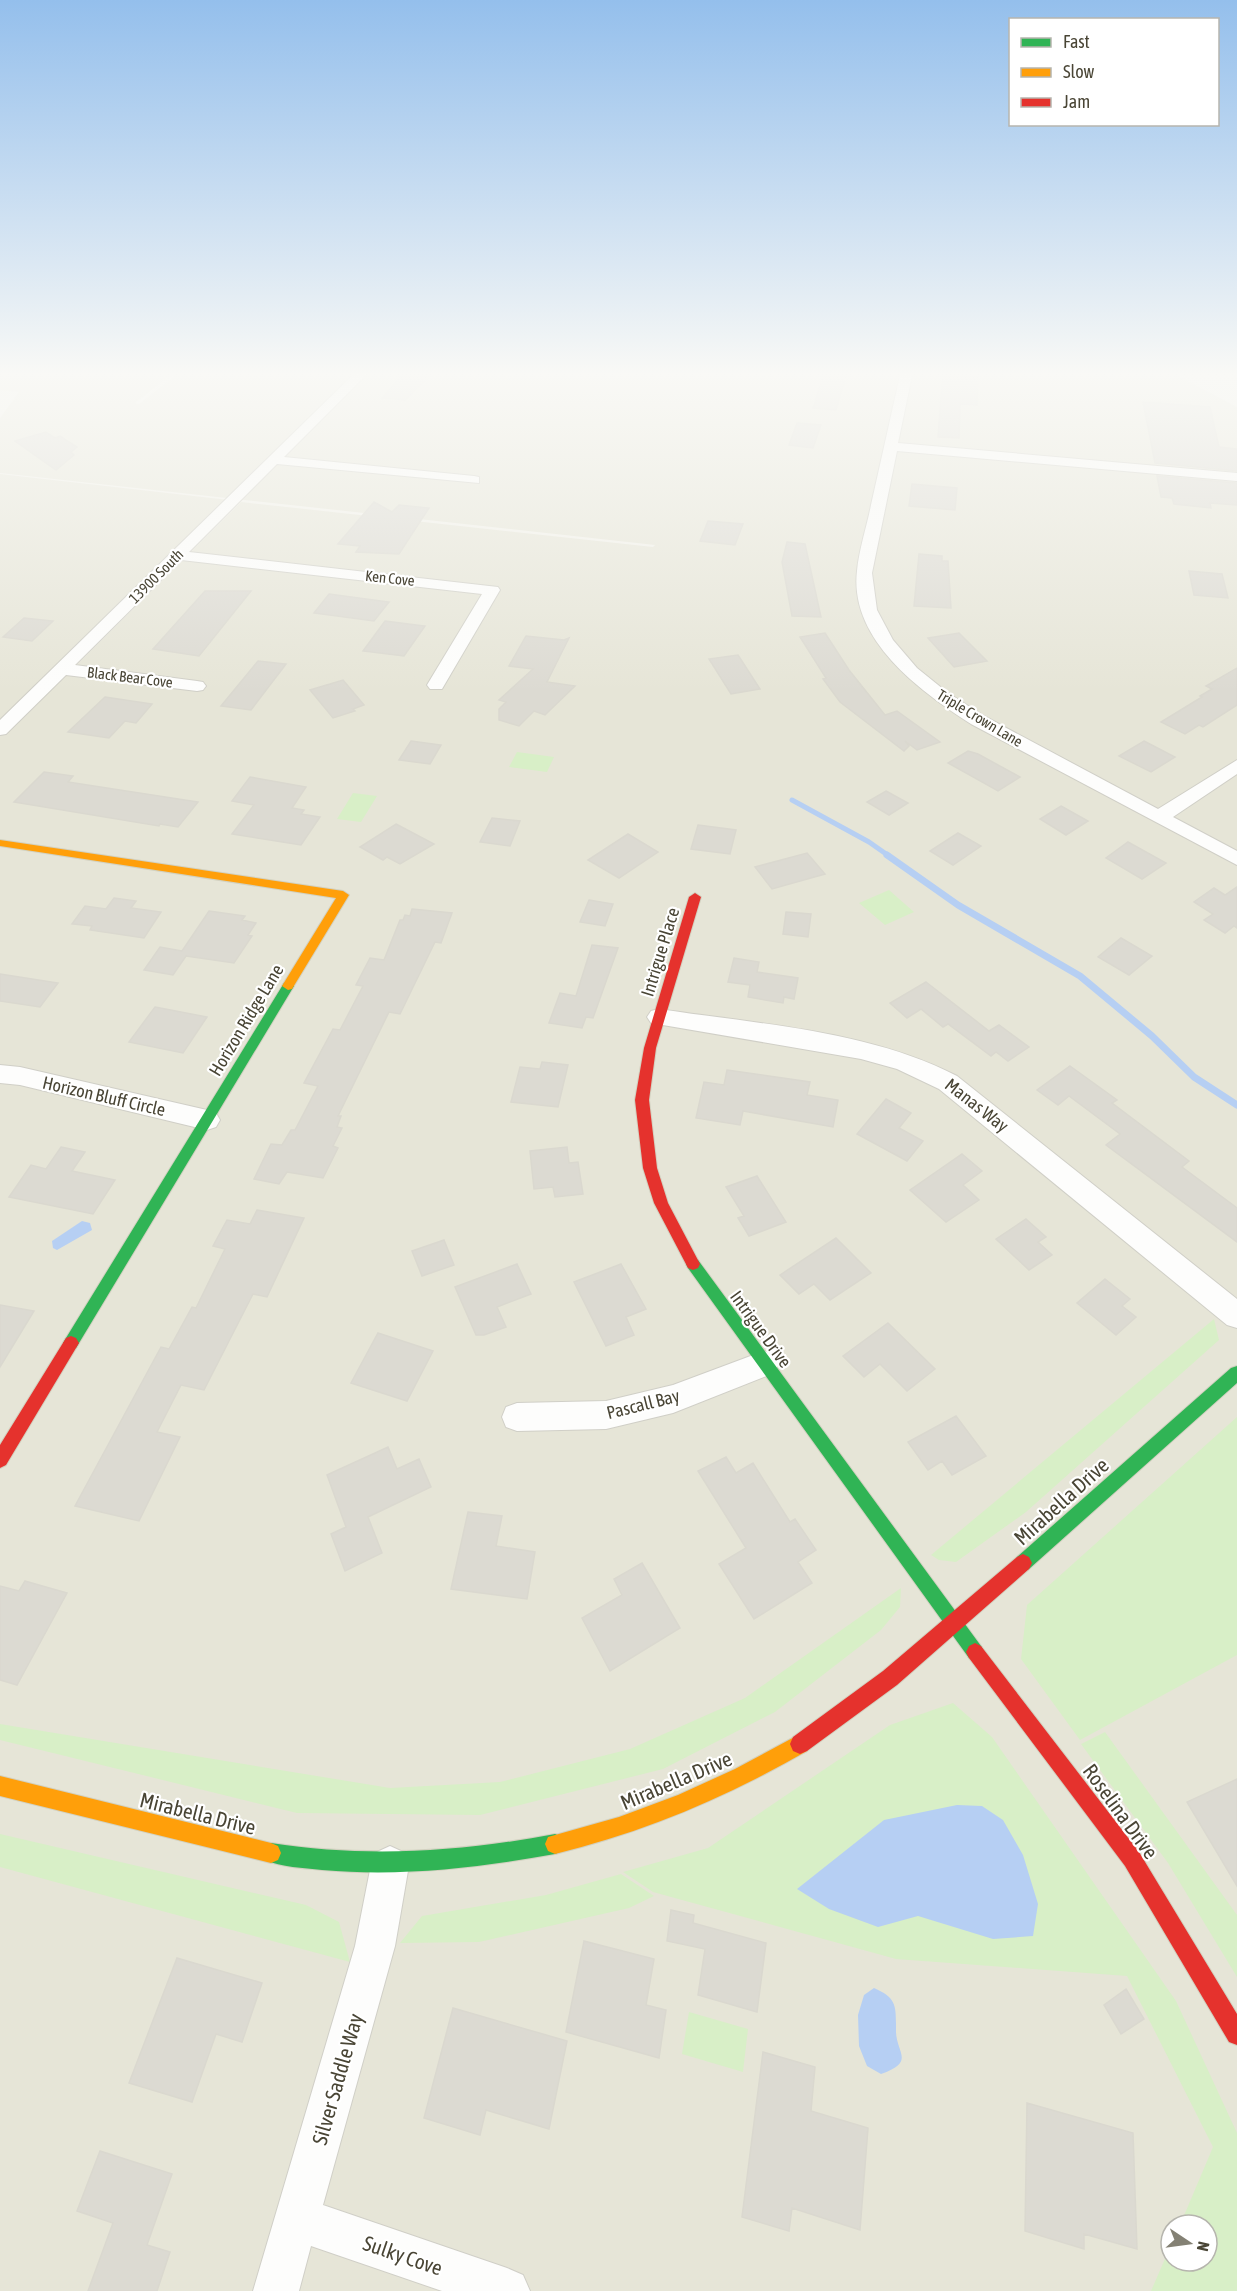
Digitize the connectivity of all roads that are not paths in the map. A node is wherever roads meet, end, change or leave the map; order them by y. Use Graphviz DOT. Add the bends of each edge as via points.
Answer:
graph roads {
  1 [pos="256,478"];
  2 [pos="453,478"];
  3 [pos="885,478"];
  4 [pos="474,480"];
  5 [pos="178,555"];
  6 [pos="63,669"];
  7 [pos="436,685"];
  8 [pos="197,686"];
  9 [pos="0,730"];
  10 [pos="1237,766"];
  11 [pos="1159,817"];
  12 [pos="0,843"];
  13 [pos="1237,860"];
  14 [pos="695,897"];
  15 [pos="659,1017"];
  16 [pos="0,1074"];
  17 [pos="207,1120"];
  18 [pos="1237,1316"];
  19 [pos="764,1364"];
  20 [pos="1237,1373"];
  21 [pos="517,1417"];
  22 [pos="0,1460"];
  23 [pos="955,1624"];
  24 [pos="0,1786"];
  25 [pos="390,1865"];
  26 [pos="1234,2020"];
  27 [pos="298,2219"];
  28 [pos="276,2291"];
  29 [pos="507,2291"];
  1 -- 5 [label="street, 13900 South"];
  2 -- 4 [label="street"];
  3 -- 11 [label="street, Triple Crown Lane" via="864,587 871,616 889,647 919,678 954,705"];
  5 -- 6 [label="street, 13900 South"];
  5 -- 7 [label="street, Ken Cove" via="492,590"];
  6 -- 8 [label="street, Black Bear Cove"];
  6 -- 9 [label="street, 13900 South"];
  10 -- 11 [label="street"];
  11 -- 13 [label="street, Triple Crown Lane"];
  12 -- 17 [label="street, Horizon Ridge Lane" via="343,895"];
  14 -- 15 [label="street, Intrigue Place"];
  15 -- 18 [label="street, Manas Way" via="863,1050 935,1074 968,1096"];
  15 -- 19 [label="street, Intrigue Drive" via="642,1100 650,1168 678,1239"];
  16 -- 17 [label="street, Horizon Bluff Circle"];
  17 -- 22 [label="street, Horizon Ridge Lane"];
  19 -- 21 [label="street, Pascall Bay" via="673,1399 617,1412"];
  19 -- 23 [label="street, Intrigue Drive"];
  20 -- 23 [label="street, Mirabella Drive"];
  23 -- 25 [label="street, Mirabella Drive" via="822,1728 715,1790 654,1815 579,1838 518,1852"];
  23 -- 26 [label="street, Roselina Drive" via="1132,1859"];
  24 -- 25 [label="street, Mirabella Drive" via="269,1853"];
  25 -- 27 [label="street, Silver Saddle Way" via="375,1946"];
  27 -- 28 [label="street, Silver Saddle Way"];
  27 -- 29 [label="street, Sulky Cove"];
}
